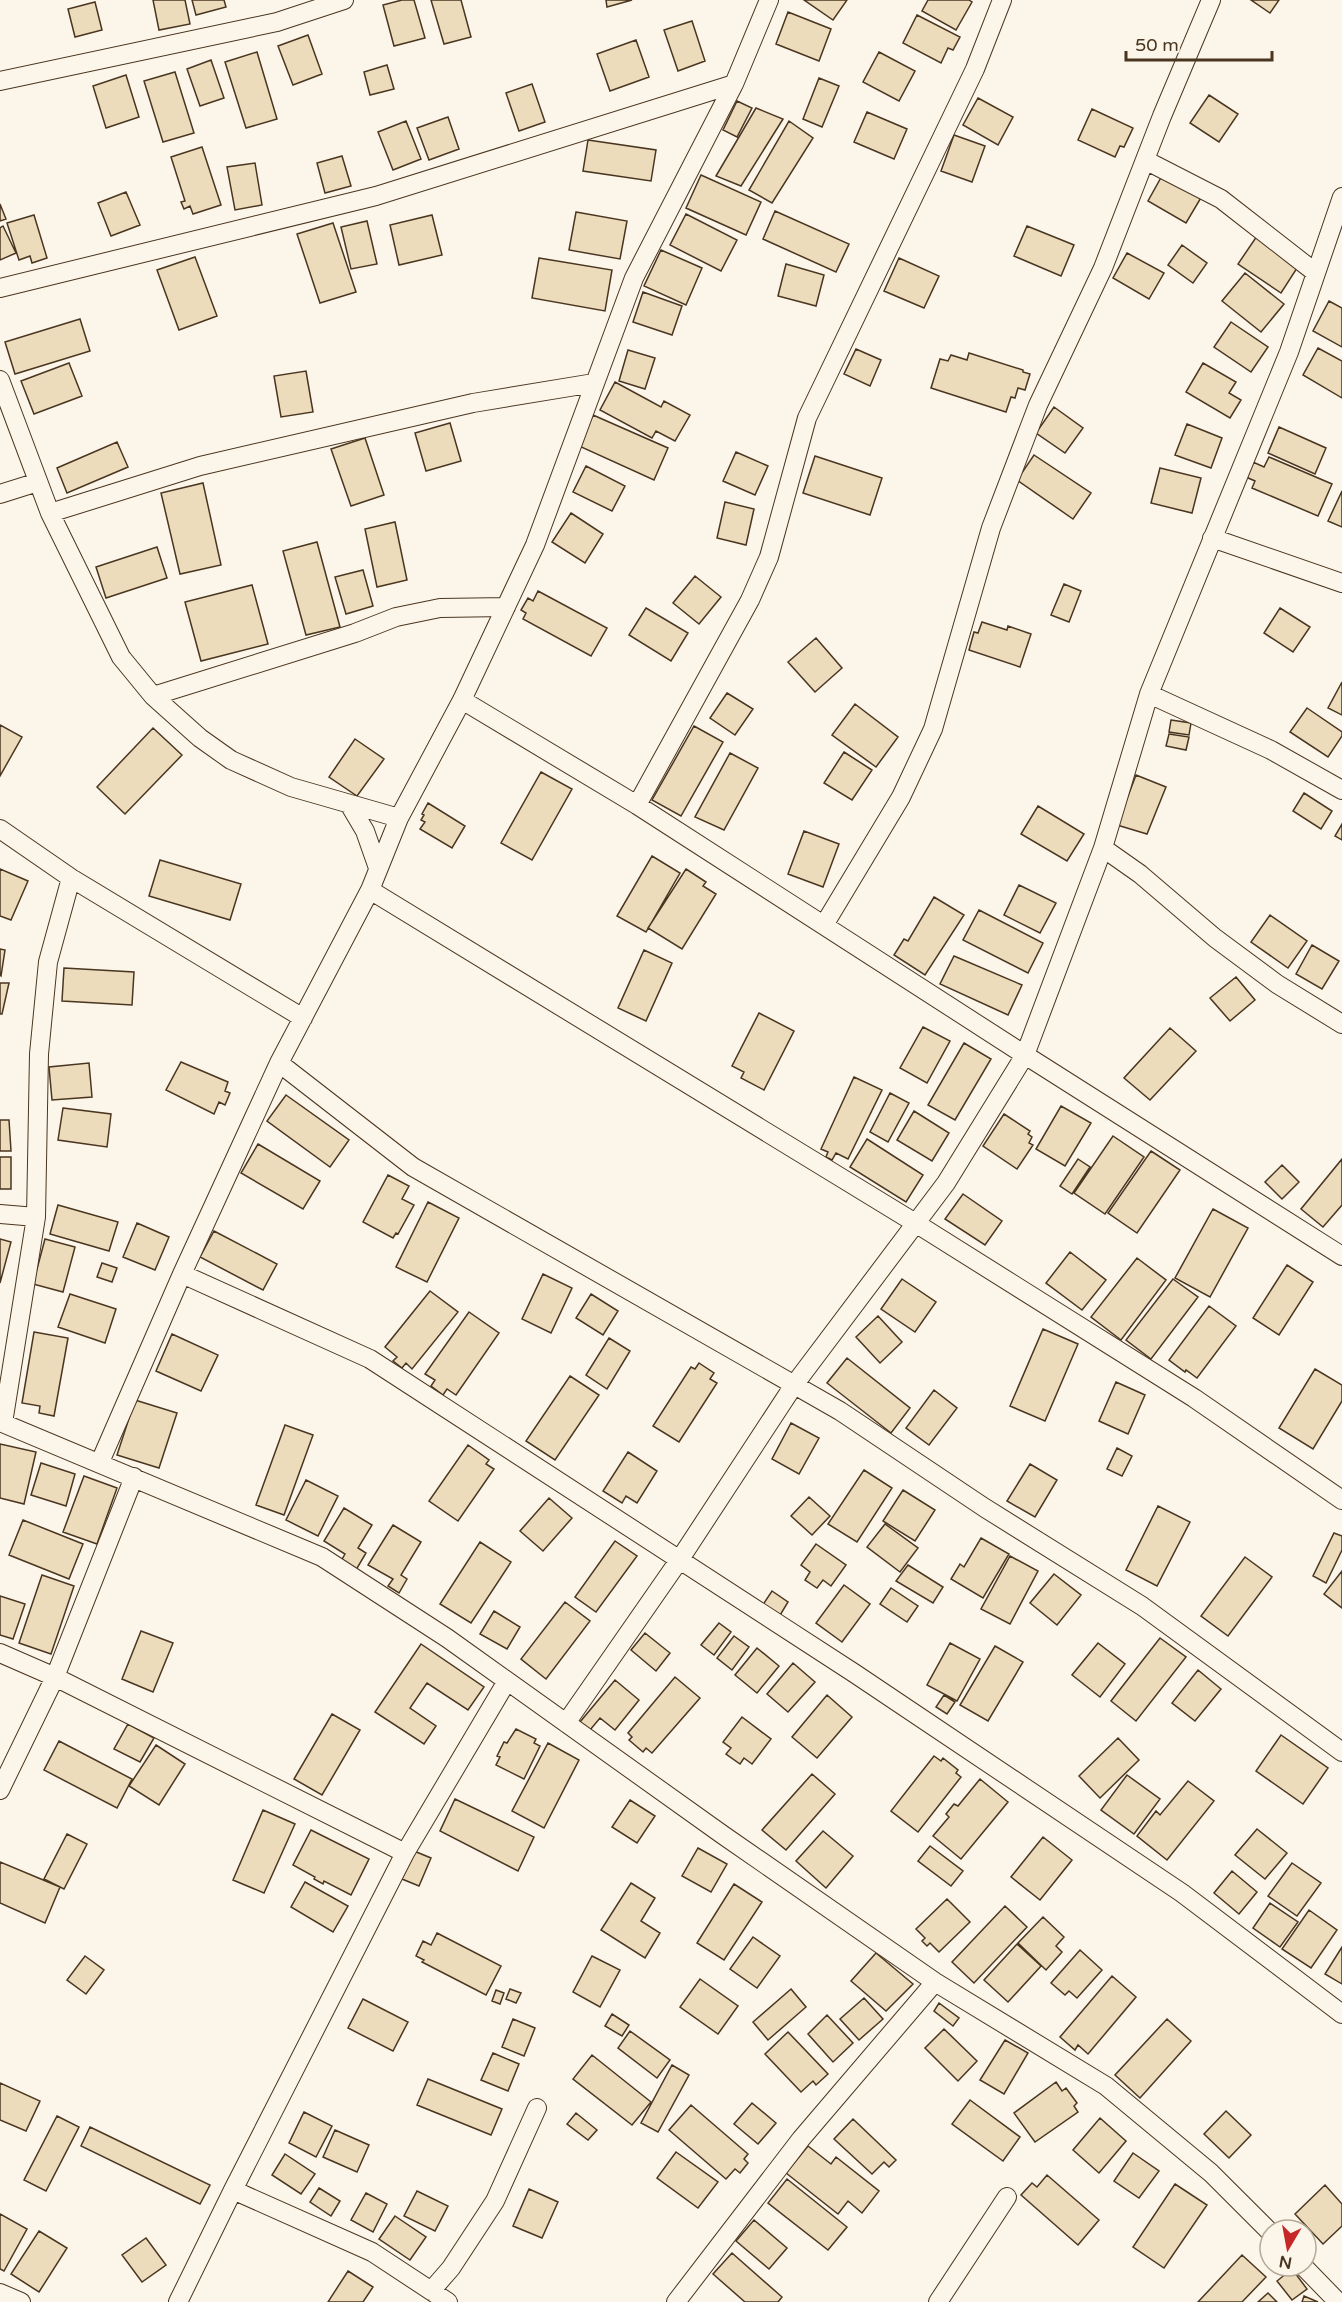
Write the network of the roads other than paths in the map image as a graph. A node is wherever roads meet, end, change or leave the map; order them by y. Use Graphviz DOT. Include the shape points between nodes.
graph roads {
  1 [pos="344,0"];
  2 [pos="769,0"];
  3 [pos="1002,0"];
  4 [pos="1211,0"];
  5 [pos="0,81"];
  6 [pos="734,84"];
  7 [pos="1145,160"];
  8 [pos="1342,196"];
  9 [pos="1316,273"];
  10 [pos="0,288"];
  11 [pos="0,380"];
  12 [pos="594,383"];
  13 [pos="38,482"];
  14 [pos="0,494"];
  15 [pos="50,513"];
  16 [pos="1212,538"];
  17 [pos="1342,583"];
  18 [pos="506,608"];
  19 [pos="1149,694"];
  20 [pos="153,696"];
  21 [pos="462,700"];
  22 [pos="1342,790"];
  23 [pos="349,804"];
  24 [pos="637,805"];
  25 [pos="399,818"];
  26 [pos="0,829"];
  27 [pos="1102,848"];
  28 [pos="378,868"];
  29 [pos="71,878"];
  30 [pos="370,890"];
  31 [pos="824,925"];
  32 [pos="303,1018"];
  33 [pos="1342,1024"];
  34 [pos="1025,1055"];
  35 [pos="279,1063"];
  36 [pos="0,1214"];
  37 [pos="36,1217"];
  38 [pos="917,1224"];
  39 [pos="1342,1256"];
  40 [pos="182,1274"];
  41 [pos="794,1385"];
  42 [pos="2,1422"];
  43 [pos="100,1462"];
  44 [pos="134,1477"];
  45 [pos="1342,1500"];
  46 [pos="680,1559"];
  47 [pos="0,1653"];
  48 [pos="55,1677"];
  49 [pos="507,1681"];
  50 [pos="566,1724"];
  51 [pos="1342,1752"];
  52 [pos="0,1790"];
  53 [pos="405,1853"];
  54 [pos="935,1982"];
  55 [pos="1342,2014"];
  56 [pos="537,2108"];
  57 [pos="233,2190"];
  58 [pos="1007,2197"];
  59 [pos="1258,2220"];
  60 [pos="1315,2278"];
  61 [pos="431,2291"];
  62 [pos="0,2293"];
  63 [pos="21,2302"];
  64 [pos="178,2302"];
  65 [pos="448,2302"];
  66 [pos="676,2302"];
  67 [pos="938,2302"];
  68 [pos="1338,2302"];
  1 -- 5 [label="street" via="278,22"];
  2 -- 6 [label="street"];
  3 -- 24 [label="street" via="975,69 807,418 769,557 750,600"];
  4 -- 7 [label="street"];
  6 -- 10 [label="street" via="376,196"];
  6 -- 12 [label="street" via="634,278"];
  7 -- 9 [label="street" via="1221,199"];
  7 -- 31 [label="street" via="1103,268 1038,405 991,528 933,729 901,797"];
  8 -- 9 [label="street"];
  9 -- 16 [label="street" via="1289,352"];
  11 -- 13 [label="street"];
  12 -- 15 [label="street" via="473,403 200,466"];
  12 -- 18 [label="street" via="535,545"];
  13 -- 14 [label="street"];
  13 -- 15 [label="street"];
  15 -- 20 [label="street" via="121,657"];
  16 -- 17 [label="street"];
  16 -- 19 [label="street"];
  18 -- 20 [label="street" via="440,608 396,618"];
  18 -- 21 [label="street"];
  19 -- 22 [label="street" via="1271,750"];
  19 -- 27 [label="street"];
  20 -- 23 [label="street" via="231,760 291,788"];
  21 -- 24 [label="street"];
  21 -- 25 [label="street"];
  23 -- 25 [label="street"];
  23 -- 28 [label="street" via="365,831"];
  24 -- 31 [label="street"];
  25 -- 28 [label="street"];
  26 -- 29 [label="street"];
  27 -- 33 [label="street" via="1277,984"];
  27 -- 34 [label="street"];
  28 -- 30 [label="street"];
  29 -- 32 [label="street"];
  29 -- 37 [label="street" via="48,962 39,1054"];
  30 -- 32 [label="street"];
  30 -- 38 [label="street"];
  31 -- 34 [label="street"];
  32 -- 35 [label="street"];
  34 -- 38 [label="street"];
  34 -- 39 [label="street"];
  35 -- 40 [label="street"];
  35 -- 41 [label="street" via="413,1167"];
  36 -- 37 [label="street"];
  37 -- 42 [label="street"];
  38 -- 41 [label="street"];
  38 -- 45 [label="street" via="1194,1398"];
  40 -- 43 [label="street"];
  40 -- 46 [label="street" via="370,1359"];
  41 -- 46 [label="street"];
  41 -- 51 [label="street" via="1142,1606"];
  42 -- 43 [label="street"];
  43 -- 44 [label="street"];
  44 -- 48 [label="street"];
  44 -- 49 [label="street" via="322,1557"];
  46 -- 50 [label="street"];
  46 -- 55 [label="street" via="1182,1893"];
  47 -- 48 [label="street"];
  48 -- 52 [label="street"];
  48 -- 53 [label="street"];
  49 -- 50 [label="street"];
  49 -- 53 [label="street"];
  50 -- 54 [label="street"];
  53 -- 57 [label="street"];
  54 -- 59 [label="street" via="1106,2086 1211,2173"];
  54 -- 66 [label="street" via="801,2139"];
  56 -- 61 [label="street" via="495,2201"];
  57 -- 61 [label="street" via="372,2252"];
  57 -- 64 [label="street"];
  58 -- 67 [label="street"];
  60 -- 68 [label="street"];
  61 -- 65 [label="street"];
  62 -- 63 [label="street"];
}
